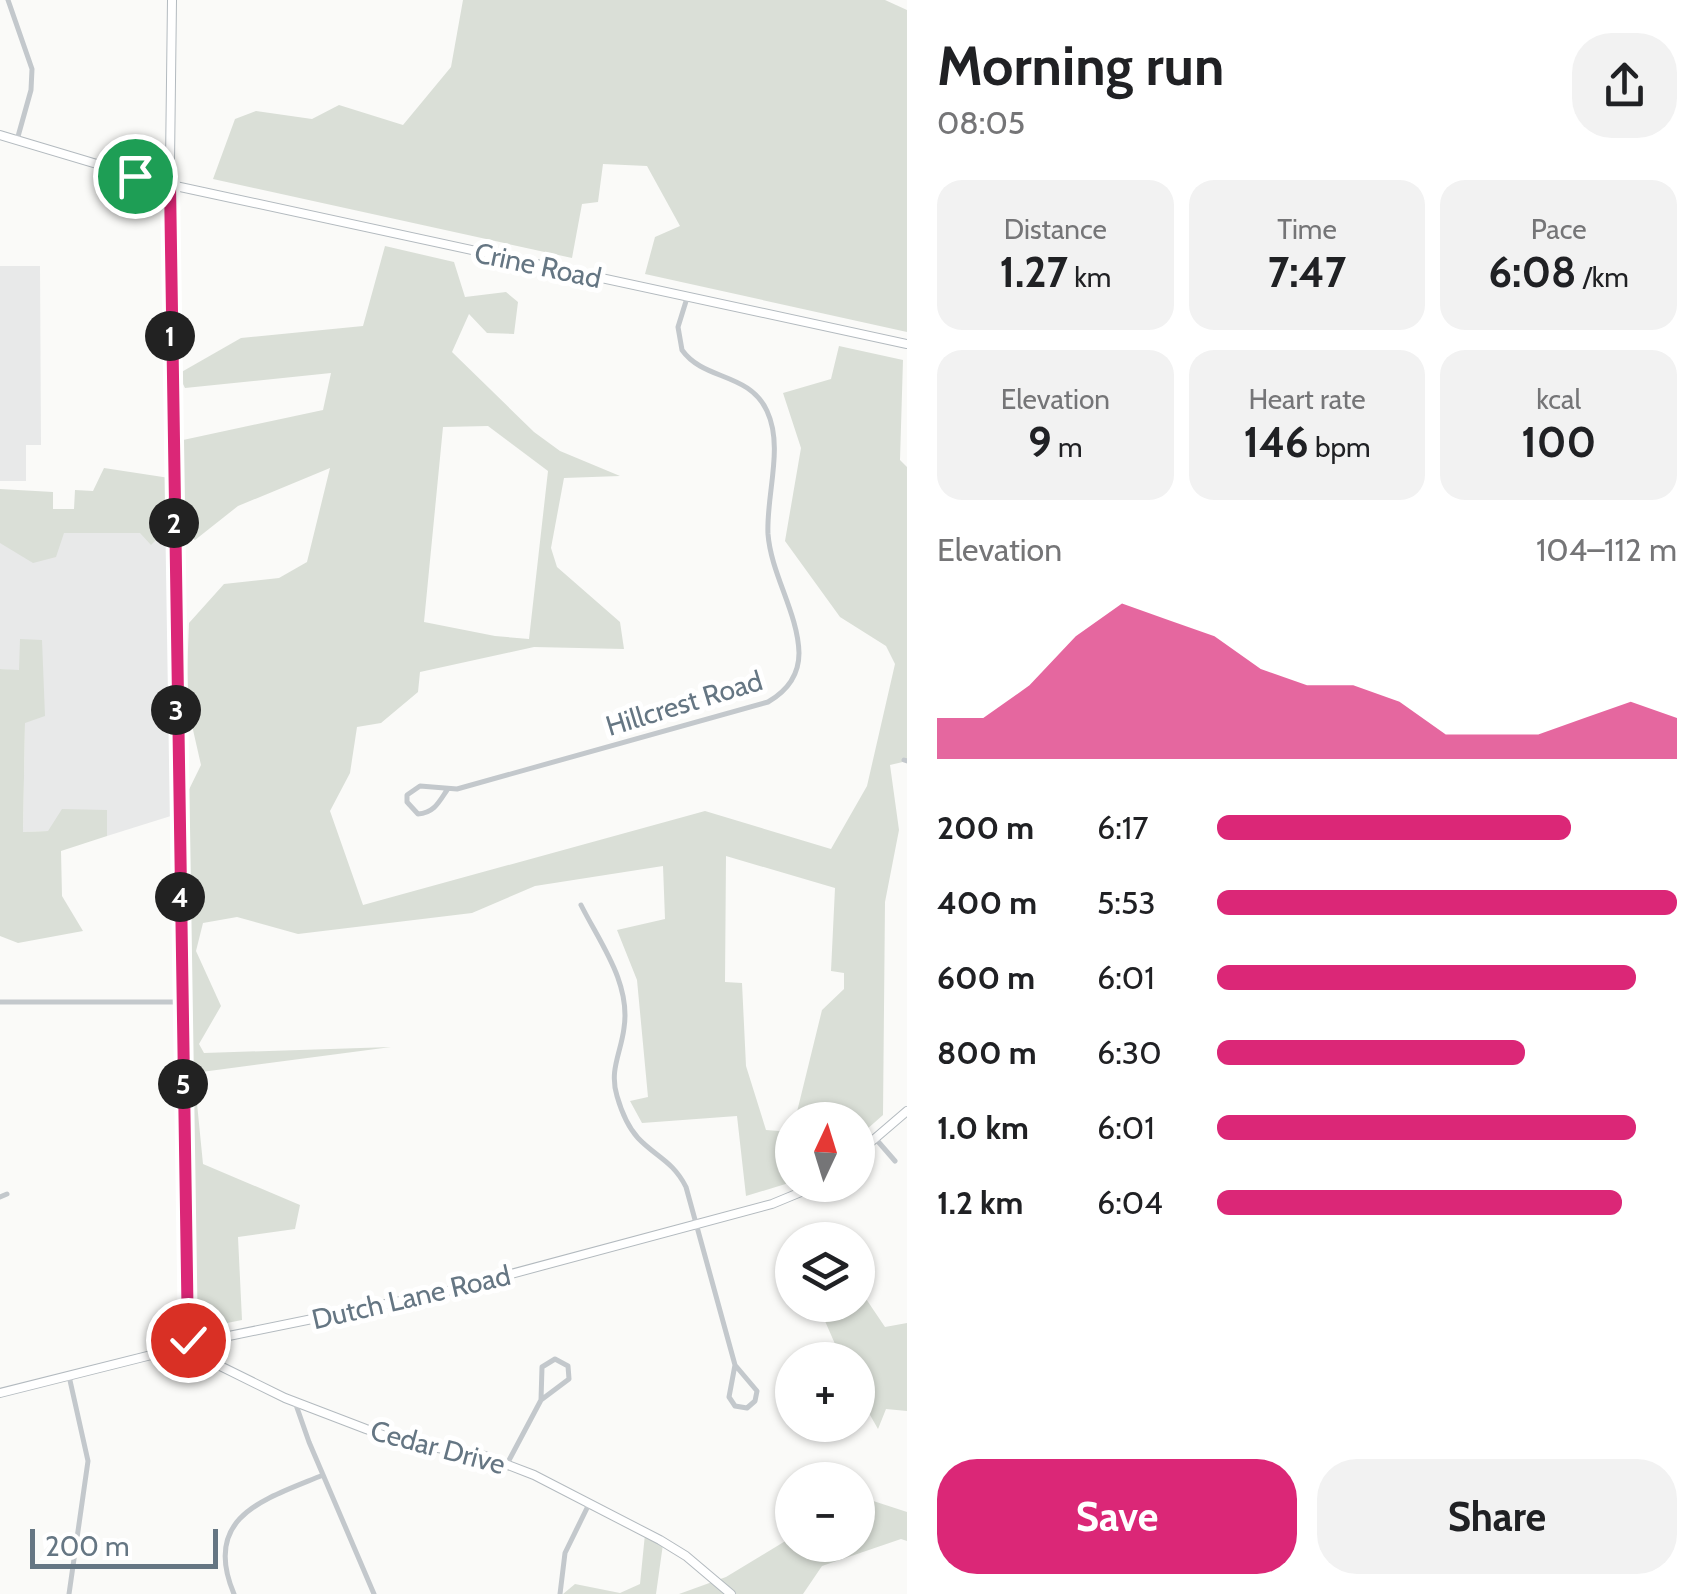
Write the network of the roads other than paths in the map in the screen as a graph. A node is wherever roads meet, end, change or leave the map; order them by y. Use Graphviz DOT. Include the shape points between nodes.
graph roads {
  1 [pos="8,0"];
  2 [pos="172,0"];
  3 [pos="0,135"];
  4 [pos="17,140"];
  5 [pos="170,184"];
  6 [pos="686,298"];
  7 [pos="907,344"];
  8 [pos="447,790"];
  9 [pos="580,905"];
  10 [pos="0,1002"];
  11 [pos="182,1002"];
  12 [pos="907,1111"];
  13 [pos="875,1138"];
  14 [pos="895,1160"];
  15 [pos="777,1202"];
  16 [pos="697,1224"];
  17 [pos="190,1345"];
  18 [pos="735,1365"];
  19 [pos="69,1376"];
  20 [pos="0,1393"];
  21 [pos="541,1400"];
  22 [pos="295,1402"];
  23 [pos="508,1464"];
  24 [pos="323,1474"];
  25 [pos="588,1504"];
  26 [pos="69,1594"];
  27 [pos="234,1594"];
  28 [pos="374,1594"];
  29 [pos="560,1594"];
  30 [pos="731,1594"];
  1 -- 4 [label="street" via="32,69"];
  2 -- 5 [label="street"];
  3 -- 4 [label="street, Crine Road"];
  4 -- 5 [label="street, Crine Road"];
  5 -- 6 [label="street, Crine Road"];
  5 -- 11 [label="street"];
  6 -- 7 [label="street, Crine Road"];
  6 -- 8 [label="street, Hillcrest Road" via="678,327 682,350 702,368 750,388 768,412 768,532 799,651 793,679 768,702"];
  8 -- 8 [label="street, Hillcrest Road" via="426,814 407,802 420,786"];
  9 -- 16 [label="street" via="622,986 617,1098 638,1138 676,1168"];
  10 -- 11 [label="street"];
  11 -- 17 [label="street"];
  12 -- 13 [label="street"];
  13 -- 14 [label="street"];
  15 -- 16 [label="street, Dutch Lane Road"];
  16 -- 17 [label="street, Dutch Lane Road" via="440,1293"];
  16 -- 18 [label="street"];
  17 -- 19 [label="street, Dutch Lane Road"];
  17 -- 22 [label="street, Cedar Drive"];
  18 -- 18 [label="street" via="757,1391 748,1408 729,1397"];
  19 -- 20 [label="street, Dutch Lane Road"];
  19 -- 26 [label="street" via="88,1461"];
  21 -- 21 [label="street" via="542,1367 550,1360 565,1362 566,1383"];
  21 -- 23 [label="street"];
  22 -- 23 [label="street, Cedar Drive" via="406,1442"];
  22 -- 24 [label="street"];
  23 -- 25 [label="street, Cedar Drive"];
  24 -- 27 [label="street" via="254,1504 235,1523 224,1556"];
  24 -- 28 [label="street"];
  25 -- 29 [label="street" via="565,1553"];
  25 -- 30 [label="street, Cedar Drive" via="686,1556"];
}
